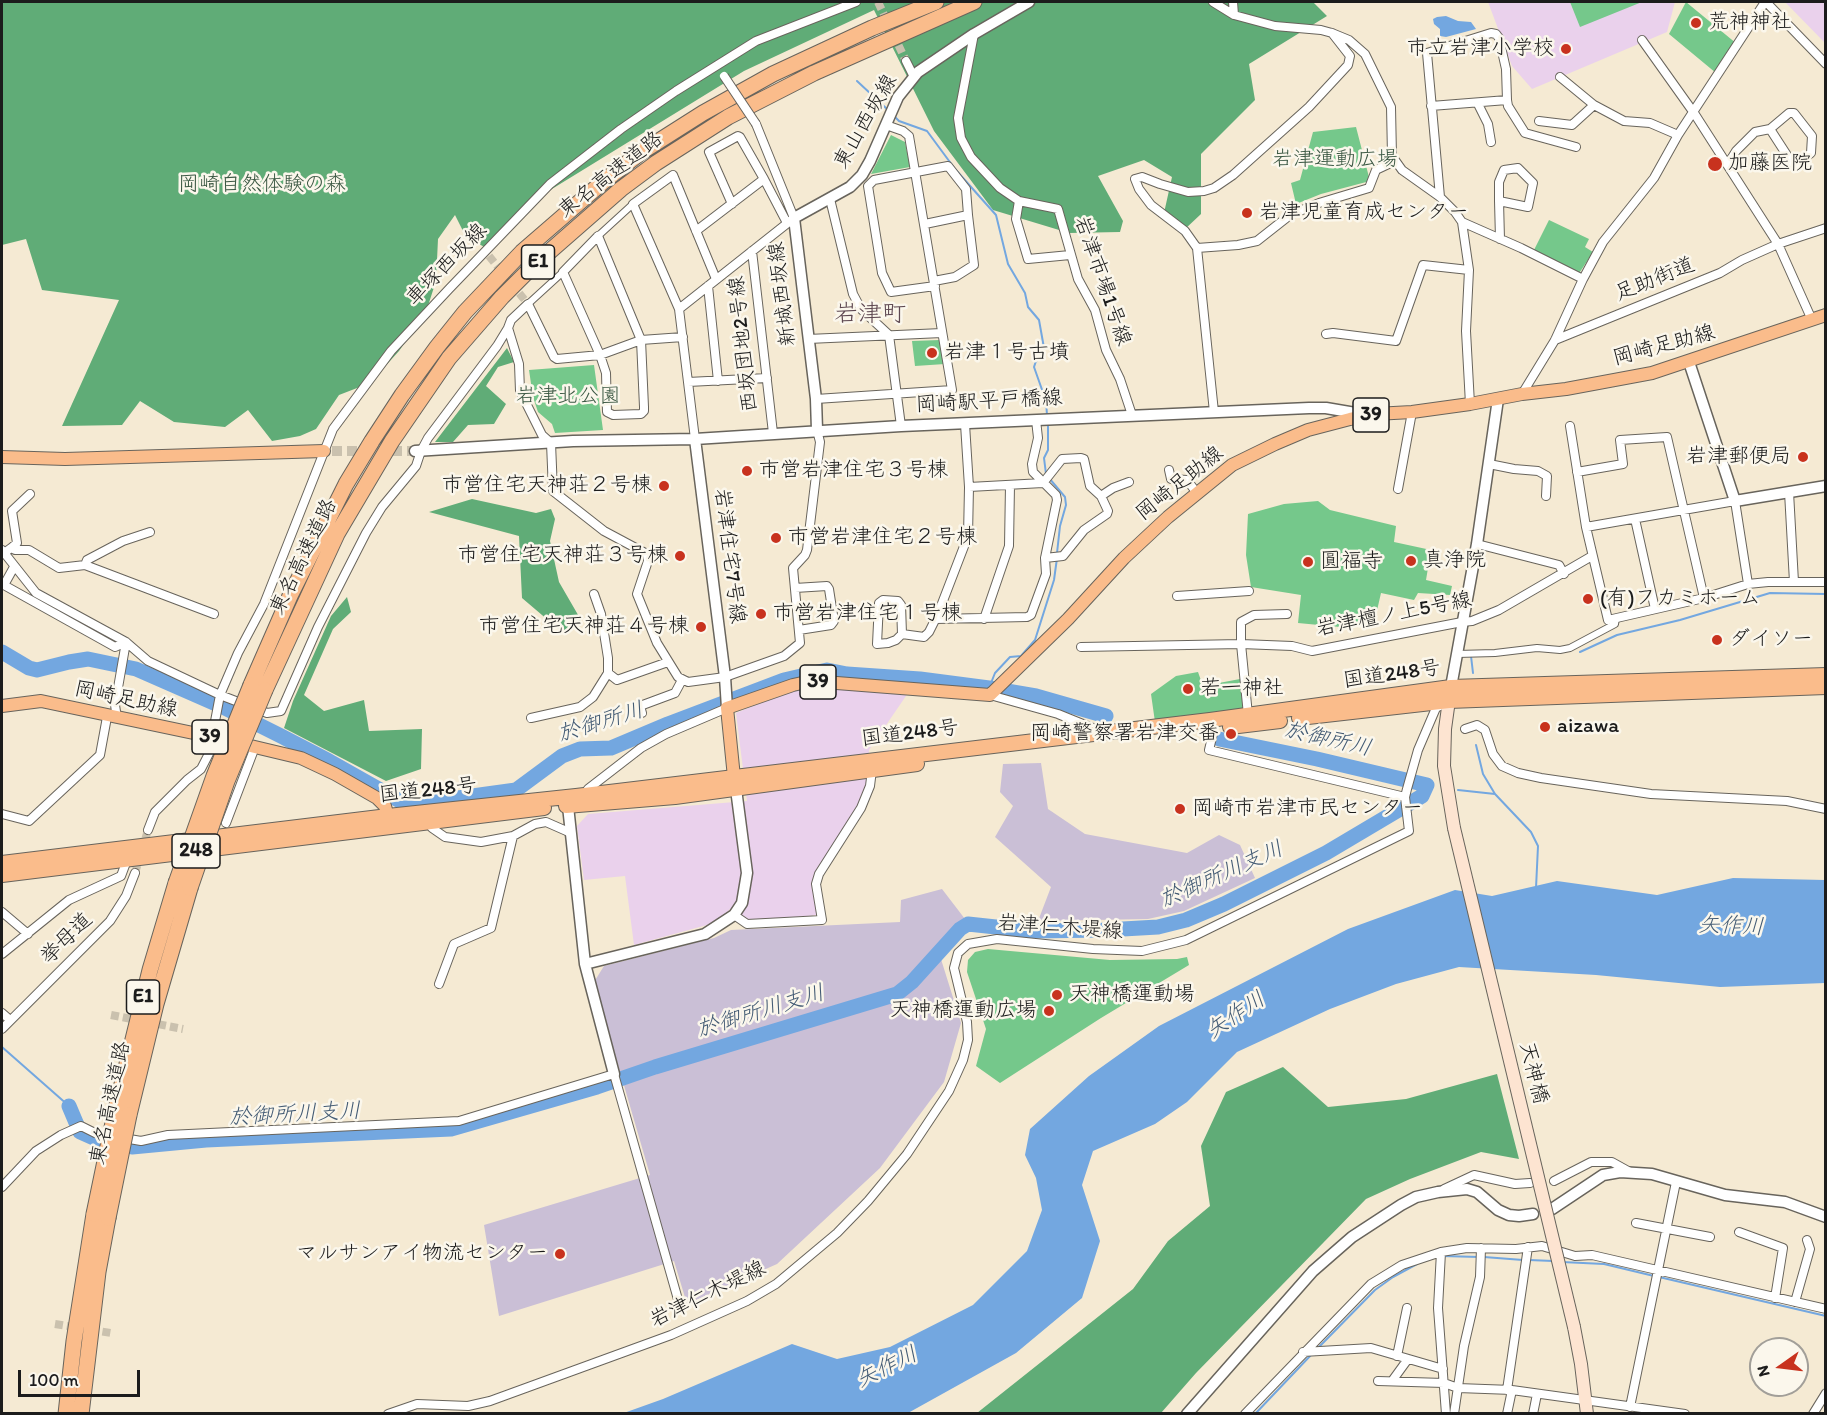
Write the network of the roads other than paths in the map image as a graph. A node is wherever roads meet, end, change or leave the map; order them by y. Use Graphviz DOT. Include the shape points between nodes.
graph roads {
  1 [pos="856,2"];
  2 [pos="936,2"];
  3 [pos="974,2"];
  4 [pos="1029,2"];
  5 [pos="1213,2"];
  6 [pos="1233,2"];
  7 [pos="1766,2"];
  8 [pos="1234,15"];
  9 [pos="1332,33"];
  10 [pos="974,34"];
  11 [pos="1642,40"];
  12 [pos="906,61"];
  13 [pos="717,64"];
  14 [pos="1826,64"];
  15 [pos="914,76"];
  16 [pos="1560,77"];
  17 [pos="1507,100"];
  18 [pos="1478,104"];
  19 [pos="1594,105"];
  20 [pos="1431,106"];
  21 [pos="1694,113"];
  22 [pos="1539,121"];
  23 [pos="886,125"];
  24 [pos="1770,129"];
  25 [pos="1678,135"];
  26 [pos="1491,142"];
  27 [pos="1576,147"];
  28 [pos="1395,160"];
  29 [pos="1728,164"];
  30 [pos="915,172"];
  31 [pos="764,179"];
  32 [pos="1440,197"];
  33 [pos="830,199"];
  34 [pos="1019,201"];
  35 [pos="1499,201"];
  36 [pos="633,204"];
  37 [pos="732,204"];
  38 [pos="968,215"];
  39 [pos="790,221"];
  40 [pos="1462,222"];
  41 [pos="925,224"];
  42 [pos="1826,228"];
  43 [pos="696,231"];
  44 [pos="598,236"];
  45 [pos="1500,239"];
  46 [pos="1778,244"];
  47 [pos="1197,248"];
  48 [pos="752,251"];
  49 [pos="1070,255"];
  50 [pos="1469,270"];
  51 [pos="562,272"];
  52 [pos="716,279"];
  53 [pos="1583,279"];
  54 [pos="934,283"];
  55 [pos="708,286"];
  56 [pos="528,304"];
  57 [pos="679,309"];
  58 [pos="1826,315"];
  59 [pos="1812,320"];
  60 [pos="508,328"];
  61 [pos="942,333"];
  62 [pos="1326,334"];
  63 [pos="889,335"];
  64 [pos="683,337"];
  65 [pos="808,339"];
  66 [pos="641,340"];
  67 [pos="1555,340"];
  68 [pos="600,355"];
  69 [pos="1689,362"];
  70 [pos="766,378"];
  71 [pos="718,381"];
  72 [pos="688,382"];
  73 [pos="1522,394"];
  74 [pos="897,395"];
  75 [pos="816,399"];
  76 [pos="1498,399"];
  77 [pos="1470,404"];
  78 [pos="1214,412"];
  79 [pos="1412,412"];
  80 [pos="1132,415"];
  81 [pos="1370,415"];
  82 [pos="1036,420"];
  83 [pos="965,424"];
  84 [pos="901,426"];
  85 [pos="1570,426"];
  86 [pos="817,430"];
  87 [pos="772,433"];
  88 [pos="695,439"];
  89 [pos="551,443"];
  90 [pos="328,451"];
  91 [pos="418,451"];
  92 [pos="2,457"];
  93 [pos="1489,464"];
  94 [pos="1169,470"];
  95 [pos="1577,472"];
  96 [pos="1129,482"];
  97 [pos="1043,483"];
  98 [pos="1010,485"];
  99 [pos="1826,486"];
  100 [pos="969,487"];
  101 [pos="1398,489"];
  102 [pos="1789,492"];
  103 [pos="1197,493"];
  104 [pos="30,494"];
  105 [pos="1101,496"];
  106 [pos="1546,496"];
  107 [pos="1735,501"];
  108 [pos="1684,510"];
  109 [pos="1635,519"];
  110 [pos="1586,527"];
  111 [pos="150,532"];
  112 [pos="1477,544"];
  113 [pos="6,550"];
  114 [pos="1592,556"];
  115 [pos="1045,558"];
  116 [pos="86,565"];
  117 [pos="14,567"];
  118 [pos="1564,574"];
  119 [pos="1794,582"];
  120 [pos="1826,582"];
  121 [pos="1748,584"];
  122 [pos="3,585"];
  123 [pos="795,588"];
  124 [pos="1249,591"];
  125 [pos="594,594"];
  126 [pos="1177,596"];
  127 [pos="1704,598"];
  128 [pos="1655,609"];
  129 [pos="214,614"];
  130 [pos="1287,614"];
  131 [pos="938,615"];
  132 [pos="1616,618"];
  133 [pos="984,619"];
  134 [pos="1462,622"];
  135 [pos="799,630"];
  136 [pos="902,634"];
  137 [pos="126,642"];
  138 [pos="1241,644"];
  139 [pos="1081,647"];
  140 [pos="1456,654"];
  141 [pos="668,662"];
  142 [pos="609,673"];
  143 [pos="1826,675"];
  144 [pos="725,677"];
  145 [pos="682,680"];
  146 [pos="1826,687"];
  147 [pos="258,688"];
  148 [pos="995,691"];
  149 [pos="1450,694"];
  150 [pos="219,698"];
  151 [pos="2,706"];
  152 [pos="727,708"];
  153 [pos="642,713"];
  154 [pos="1248,715"];
  155 [pos="112,717"];
  156 [pos="531,718"];
  157 [pos="1211,724"];
  158 [pos="1465,729"];
  159 [pos="1103,732"];
  160 [pos="214,738"];
  161 [pos="255,747"];
  162 [pos="872,770"];
  163 [pos="735,783"];
  164 [pos="588,789"];
  165 [pos="1406,793"];
  166 [pos="568,806"];
  167 [pos="1826,808"];
  168 [pos="2,814"];
  169 [pos="390,822"];
  170 [pos="226,823"];
  171 [pos="432,828"];
  172 [pos="148,830"];
  173 [pos="571,833"];
  174 [pos="513,836"];
  175 [pos="128,860"];
  176 [pos="2,863"];
  177 [pos="135,873"];
  178 [pos="2,875"];
  179 [pos="2,912"];
  180 [pos="734,915"];
  181 [pos="28,934"];
  182 [pos="2,954"];
  183 [pos="585,964"];
  184 [pos="439,984"];
  185 [pos="2,1012"];
  186 [pos="10,1020"];
  187 [pos="2,1029"];
  188 [pos="614,1074"];
  189 [pos="1632,1173"];
  190 [pos="1554,1181"];
  191 [pos="1676,1182"];
  192 [pos="1530,1183"];
  193 [pos="2,1187"];
  194 [pos="1438,1192"];
  195 [pos="1552,1209"];
  196 [pos="1533,1214"];
  197 [pos="101,1216"];
  198 [pos="1826,1217"];
  199 [pos="1636,1223"];
  200 [pos="1667,1228"];
  201 [pos="1739,1232"];
  202 [pos="1710,1237"];
  203 [pos="1807,1240"];
  204 [pos="1528,1247"];
  205 [pos="1481,1248"];
  206 [pos="1440,1252"];
  207 [pos="1658,1271"];
  208 [pos="1775,1298"];
  209 [pos="1795,1302"];
  210 [pos="679,1303"];
  211 [pos="1407,1308"];
  212 [pos="1826,1309"];
  213 [pos="1303,1352"];
  214 [pos="1397,1356"];
  215 [pos="1408,1359"];
  216 [pos="1443,1369"];
  217 [pos="1378,1381"];
  218 [pos="1392,1381"];
  219 [pos="1444,1383"];
  220 [pos="1458,1388"];
  221 [pos="1509,1390"];
  222 [pos="1826,1393"];
  223 [pos="1537,1394"];
  224 [pos="1586,1400"];
  225 [pos="1630,1407"];
  226 [pos="1642,1411"];
  227 [pos="66,1413"];
  228 [pos="81,1413"];
  229 [pos="388,1413"];
  230 [pos="1187,1413"];
  231 [pos="1245,1413"];
  232 [pos="1446,1413"];
  233 [pos="1454,1413"];
  234 [pos="1507,1413"];
  235 [pos="1533,1413"];
  236 [pos="1587,1413"];
  237 [pos="1685,1413"];
  238 [pos="1813,1413"];
  1 -- 13 [label="street, 車塚西坂線" via="756,41"];
  2 -- 147 [label="highway, 東名高速道路 / E1" via="773,74 703,112 640,153 522,252 437,347 372,441 295,586"];
  3 -- 147 [label="highway, 東名高速道路 / E1" via="814,73 728,117 621,189 533,266 449,358 392,441 337,534"];
  4 -- 10 [label="street, 東山西坂線"];
  5 -- 8 [label="street"];
  6 -- 8 [label="street"];
  7 -- 14 [label="street"];
  7 -- 21 [label="street"];
  8 -- 9 [label="street" via="1275,26"];
  9 -- 28 [label="street" via="1350,40 1365,54 1381,84 1391,107"];
  9 -- 47 [label="street" via="1350,56 1348,65 1309,107 1233,176 1214,188 1188,192 1142,177 1135,179 1151,205 1185,231"];
  10 -- 15 [label="street, 東山西坂線"];
  10 -- 34 [label="street, 岩津市場1号線" via="958,118 961,138 983,171"];
  11 -- 21 [label="street"];
  12 -- 15 [label="street"];
  13 -- 39 [label="street, 新城西坂線, bridge" via="756,124"];
  13 -- 90 [label="street, 車塚西坂線" via="621,129 550,184 391,351 333,429"];
  15 -- 23 [label="street, 東山西坂線" via="898,97"];
  16 -- 19 [label="street"];
  17 -- 18 [label="street"];
  17 -- 20 [label="street" via="1499,38 1491,33 1426,53"];
  17 -- 27 [label="street" via="1525,133"];
  18 -- 20 [label="street"];
  18 -- 26 [label="street"];
  19 -- 22 [label="street" via="1572,125"];
  19 -- 25 [label="street" via="1624,122 1650,123"];
  20 -- 32 [label="street"];
  21 -- 25 [label="street"];
  21 -- 29 [label="street"];
  23 -- 30 [label="street" via="909,136"];
  23 -- 33 [label="street, 東山西坂線" via="862,175"];
  24 -- 24 [label="street" via="1794,113 1812,136 1811,153 1792,163"];
  24 -- 29 [label="street" via="1755,132"];
  25 -- 53 [label="street" via="1654,178 1603,242"];
  28 -- 32 [label="street" via="1402,170"];
  28 -- 47 [label="street" via="1376,170 1369,188 1290,215 1257,241"];
  29 -- 46 [label="street"];
  30 -- 38 [label="street" via="948,166 966,189"];
  30 -- 41 [label="street"];
  30 -- 54 [label="street" via="874,180 868,186 882,273 891,292"];
  31 -- 37 [label="street"];
  31 -- 37 [label="street" via="738,136 709,152"];
  31 -- 39 [label="street"];
  32 -- 40 [label="street"];
  33 -- 39 [label="street, 東山西坂線"];
  33 -- 63 [label="street" via="853,294 861,309"];
  34 -- 49 [label="street, 岩津市場1号線" via="1058,208"];
  34 -- 49 [label="street" via="1016,219 1028,259"];
  35 -- 35 [label="street" via="1499,182 1504,171 1518,168 1533,183 1528,207"];
  35 -- 45 [label="street"];
  36 -- 43 [label="street" via="673,175"];
  36 -- 44 [label="street"];
  36 -- 57 [label="street"];
  37 -- 43 [label="street"];
  38 -- 41 [label="street"];
  38 -- 54 [label="street" via="974,265 955,277"];
  39 -- 48 [label="street"];
  39 -- 65 [label="street, 新城西坂線"];
  40 -- 45 [label="street"];
  40 -- 50 [label="street"];
  41 -- 54 [label="street"];
  42 -- 46 [label="street, 足助街道"];
  43 -- 52 [label="street"];
  44 -- 51 [label="street"];
  44 -- 66 [label="street"];
  45 -- 53 [label="street"];
  46 -- 59 [label="street"];
  46 -- 67 [label="street, 足助街道" via="1720,273"];
  47 -- 78 [label="street"];
  48 -- 52 [label="street"];
  48 -- 70 [label="street, 西坂団地2号線"];
  49 -- 80 [label="street, 岩津市場1号線" via="1095,310"];
  50 -- 62 [label="street" via="1423,265 1396,341"];
  50 -- 77 [label="street" via="1466,331"];
  51 -- 56 [label="street"];
  51 -- 68 [label="street"];
  52 -- 55 [label="street"];
  53 -- 67 [label="street"];
  54 -- 61 [label="street"];
  55 -- 57 [label="street"];
  55 -- 71 [label="street"];
  56 -- 60 [label="street"];
  56 -- 68 [label="street" via="554,357"];
  57 -- 64 [label="street"];
  58 -- 59 [label="main road, 岡崎足助線 / 39"];
  59 -- 69 [label="main road, 岡崎足助線 / 39"];
  60 -- 89 [label="street" via="519,364 520,391 542,435"];
  60 -- 91 [label="street"];
  61 -- 63 [label="street"];
  61 -- 74 [label="street" via="952,390"];
  63 -- 65 [label="street"];
  63 -- 74 [label="street"];
  64 -- 66 [label="street"];
  64 -- 72 [label="street"];
  65 -- 75 [label="street, 新城西坂線"];
  66 -- 68 [label="street"];
  66 -- 68 [label="street" via="641,414 607,412 606,374"];
  67 -- 73 [label="street"];
  69 -- 73 [label="main road, 岡崎足助線 / 39" via="1631,377"];
  69 -- 107 [label="street"];
  70 -- 71 [label="street"];
  70 -- 87 [label="street, 西坂団地2号線"];
  71 -- 72 [label="street"];
  72 -- 88 [label="street"];
  73 -- 76 [label="main road, 岡崎足助線 / 39"];
  74 -- 75 [label="street"];
  74 -- 84 [label="street"];
  75 -- 86 [label="street, 新城西坂線"];
  76 -- 77 [label="main road, 岡崎足助線 / 39"];
  76 -- 93 [label="street"];
  77 -- 79 [label="main road, 岡崎足助線 / 39"];
  78 -- 80 [label="street, 岡崎駅平戸橋線"];
  78 -- 81 [label="street, 岡崎駅平戸橋線" via="1326,408"];
  79 -- 81 [label="main road, 岡崎足助線 / 39"];
  79 -- 101 [label="street"];
  80 -- 82 [label="street, 岡崎駅平戸橋線"];
  81 -- 103 [label="main road, 岡崎足助線 / 39" via="1308,430 1275,444 1232,465"];
  82 -- 83 [label="street, 岡崎駅平戸橋線"];
  82 -- 97 [label="street" via="1038,438 1032,464"];
  83 -- 84 [label="street, 岡崎駅平戸橋線"];
  83 -- 100 [label="street"];
  84 -- 86 [label="street, 岡崎駅平戸橋線"];
  85 -- 95 [label="street"];
  86 -- 87 [label="street, 岡崎駅平戸橋線"];
  86 -- 123 [label="street" via="820,442 807,550 793,568"];
  87 -- 88 [label="street, 岡崎駅平戸橋線"];
  88 -- 89 [label="street, 岡崎駅平戸橋線"];
  88 -- 144 [label="street, 岩津住宅7号線"];
  89 -- 91 [label="street"];
  89 -- 141 [label="street" via="553,491 604,531 647,554 637,594"];
  90 -- 92 [label="main road" via="66,459"];
  90 -- 150 [label="street, 車塚西坂線" via="264,604"];
  91 -- 150 [label="street" via="416,466 366,533 281,711 267,713"];
  93 -- 106 [label="street" via="1538,471 1547,476"];
  93 -- 112 [label="street"];
  94 -- 103 [label="street" via="1171,479 1187,480"];
  95 -- 108 [label="street" via="1623,464 1620,440 1667,437"];
  95 -- 110 [label="street"];
  96 -- 105 [label="street"];
  97 -- 98 [label="street"];
  97 -- 105 [label="street" via="1062,459 1081,458 1090,486"];
  97 -- 115 [label="street" via="1057,498"];
  98 -- 100 [label="street"];
  98 -- 133 [label="street" via="1009,546"];
  99 -- 102 [label="street"];
  100 -- 131 [label="street" via="968,536"];
  102 -- 107 [label="street"];
  102 -- 119 [label="street"];
  103 -- 148 [label="main road, 岡崎足助線 / 39" via="1131,551"];
  104 -- 113 [label="street" via="12,511 17,543"];
  105 -- 115 [label="street" via="1107,514 1084,530 1063,556"];
  107 -- 108 [label="street"];
  107 -- 121 [label="street"];
  108 -- 109 [label="street"];
  108 -- 127 [label="street"];
  109 -- 110 [label="street"];
  109 -- 128 [label="street"];
  110 -- 114 [label="street"];
  111 -- 116 [label="street" via="123,541 87,560"];
  112 -- 118 [label="street" via="1560,565"];
  112 -- 134 [label="street"];
  113 -- 116 [label="street" via="29,550 59,568"];
  113 -- 117 [label="street"];
  114 -- 118 [label="street, 岩津檀ノ上5号線"];
  114 -- 132 [label="street" via="1608,620"];
  115 -- 133 [label="street" via="1046,574 1031,615"];
  116 -- 129 [label="street"];
  117 -- 122 [label="street"];
  117 -- 137 [label="street" via="36,593"];
  118 -- 134 [label="street, 岩津檀ノ上5号線" via="1499,610"];
  119 -- 120 [label="street"];
  119 -- 121 [label="street"];
  121 -- 127 [label="street"];
  122 -- 137 [label="street" via="115,647"];
  123 -- 135 [label="street"];
  123 -- 135 [label="street" via="827,586 834,621 831,625"];
  124 -- 126 [label="street"];
  125 -- 142 [label="street" via="601,614"];
  127 -- 128 [label="street"];
  128 -- 132 [label="street"];
  130 -- 138 [label="street" via="1254,615 1241,622"];
  131 -- 133 [label="street" via="936,620"];
  131 -- 136 [label="street" via="924,637"];
  132 -- 140 [label="street" via="1615,624 1570,648"];
  134 -- 138 [label="street, 岩津檀ノ上5号線" via="1312,651 1292,646"];
  134 -- 140 [label="street"];
  135 -- 144 [label="street" via="800,643 792,651"];
  136 -- 136 [label="street" via="896,640 877,644 879,603 883,600 902,605"];
  137 -- 150 [label="street" via="148,661"];
  137 -- 155 [label="street"];
  138 -- 139 [label="street, 岩津檀ノ上5号線"];
  138 -- 154 [label="street"];
  140 -- 149 [label="street"];
  141 -- 142 [label="street" via="617,680"];
  141 -- 145 [label="street"];
  142 -- 156 [label="street" via="580,707"];
  143 -- 149 [label="highway, 国道248号 / 248"];
  144 -- 145 [label="street"];
  144 -- 152 [label="street, 岩津住宅7号線"];
  145 -- 153 [label="street" via="675,693 640,706"];
  146 -- 149 [label="highway, 国道248号 / 248"];
  147 -- 197 [label="highway, 東名高速道路 / E1, bridge" via="227,781 183,885 156,1004 122,1114"];
  148 -- 152 [label="main road, 39" via="811,681"];
  148 -- 159 [label="street"];
  149 -- 154 [label="highway, 国道248号 / 248"];
  149 -- 157 [label="highway, 国道248号 / 248"];
  149 -- 165 [label="street" via="1436,708"];
  149 -- 224 [label="main road, 天神橋, bridge" via="1444,766 1454,828 1574,1326"];
  150 -- 160 [label="street, 車塚西坂線"];
  151 -- 155 [label="main road, 岡崎足助線 / 39" via="41,701"];
  152 -- 163 [label="main road"];
  152 -- 164 [label="street" via="641,748"];
  154 -- 157 [label="highway, 国道248号 / 248"];
  155 -- 160 [label="main road, 岡崎足助線 / 39"];
  155 -- 168 [label="street" via="100,755 29,821"];
  157 -- 159 [label="highway, 国道248号 / 248"];
  157 -- 162 [label="highway, 国道248号 / 248"];
  157 -- 165 [label="street" via="1209,750"];
  158 -- 167 [label="street" via="1477,724 1485,730 1493,754 1502,766 1518,773 1651,794 1787,801"];
  159 -- 163 [label="highway, 国道248号 / 248"];
  160 -- 161 [label="main road, 岡崎足助線 / 39"];
  160 -- 172 [label="street" via="201,769 155,812"];
  161 -- 169 [label="main road, 岡崎足助線 / 39" via="301,758 335,774 382,802"];
  161 -- 170 [label="street"];
  162 -- 163 [label="highway, 国道248号 / 248"];
  162 -- 180 [label="street" via="861,808 819,874 816,884 822,920 747,924"];
  163 -- 166 [label="highway, 国道248号 / 248" via="675,797"];
  163 -- 169 [label="highway, 国道248号 / 248"];
  163 -- 180 [label="street" via="747,873 742,903"];
  165 -- 229 [label="street, 岩津仁木堤線" via="1409,831 1185,940 1142,951 998,939 968,944 958,953 954,968 968,1040 949,1091 907,1154 868,1201 792,1272 747,1301 670,1335 490,1401 468,1406 417,1404"];
  166 -- 169 [label="highway, 国道248号 / 248"];
  166 -- 173 [label="street"];
  169 -- 175 [label="highway, 国道248号 / 248"];
  169 -- 176 [label="highway, 国道248号 / 248"];
  171 -- 174 [label="street" via="445,837 464,841"];
  173 -- 174 [label="street" via="546,822"];
  173 -- 183 [label="street"];
  174 -- 184 [label="street" via="491,928 454,944"];
  175 -- 178 [label="highway, 国道248号 / 248"];
  175 -- 181 [label="street" via="121,876 69,900"];
  177 -- 186 [label="street, 挙母道" via="110,921"];
  179 -- 181 [label="street"];
  180 -- 183 [label="street" via="705,934"];
  181 -- 182 [label="street"];
  183 -- 188 [label="street"];
  185 -- 186 [label="street"];
  186 -- 187 [label="street, 挙母道"];
  188 -- 193 [label="street" via="459,1121 168,1135 141,1141 95,1133 81,1126 61,1134 36,1152"];
  188 -- 210 [label="street"];
  189 -- 190 [label="street" via="1612,1162 1591,1162"];
  189 -- 191 [label="street" via="1652,1174"];
  189 -- 195 [label="street" via="1603,1175"];
  191 -- 198 [label="street" via="1725,1195 1785,1202"];
  191 -- 200 [label="street"];
  192 -- 194 [label="street" via="1515,1184 1474,1175"];
  194 -- 196 [label="street" via="1467,1189 1509,1215"];
  194 -- 230 [label="street" via="1401,1205 1352,1237 1313,1271"];
  197 -- 227 [label="highway, 東名高速道路 / E1" via="74,1341"];
  197 -- 228 [label="highway, 東名高速道路 / E1"];
  199 -- 200 [label="street"];
  200 -- 202 [label="street"];
  200 -- 207 [label="street"];
  201 -- 208 [label="street" via="1783,1248"];
  203 -- 209 [label="street" via="1810,1249"];
  204 -- 205 [label="street"];
  204 -- 207 [label="street" via="1542,1246 1575,1256 1592,1255"];
  204 -- 221 [label="street"];
  205 -- 206 [label="street"];
  205 -- 220 [label="street" via="1480,1277"];
  206 -- 213 [label="street" via="1408,1262 1371,1284"];
  206 -- 216 [label="street" via="1438,1308"];
  207 -- 208 [label="street"];
  207 -- 225 [label="street"];
  208 -- 209 [label="street"];
  209 -- 212 [label="street"];
  211 -- 214 [label="street"];
  213 -- 214 [label="street" via="1371,1348"];
  213 -- 231 [label="street"];
  214 -- 215 [label="street"];
  215 -- 216 [label="street"];
  215 -- 218 [label="street"];
  216 -- 219 [label="street"];
  217 -- 218 [label="street"];
  218 -- 219 [label="street"];
  219 -- 220 [label="street"];
  219 -- 232 [label="street"];
  220 -- 221 [label="street"];
  220 -- 233 [label="street"];
  221 -- 223 [label="street"];
  221 -- 234 [label="street"];
  222 -- 238 [label="street"];
  223 -- 224 [label="street"];
  223 -- 235 [label="street"];
  224 -- 225 [label="street"];
  224 -- 236 [label="main road, 天神橋"];
  225 -- 226 [label="street"];
  226 -- 237 [label="street"];
}
